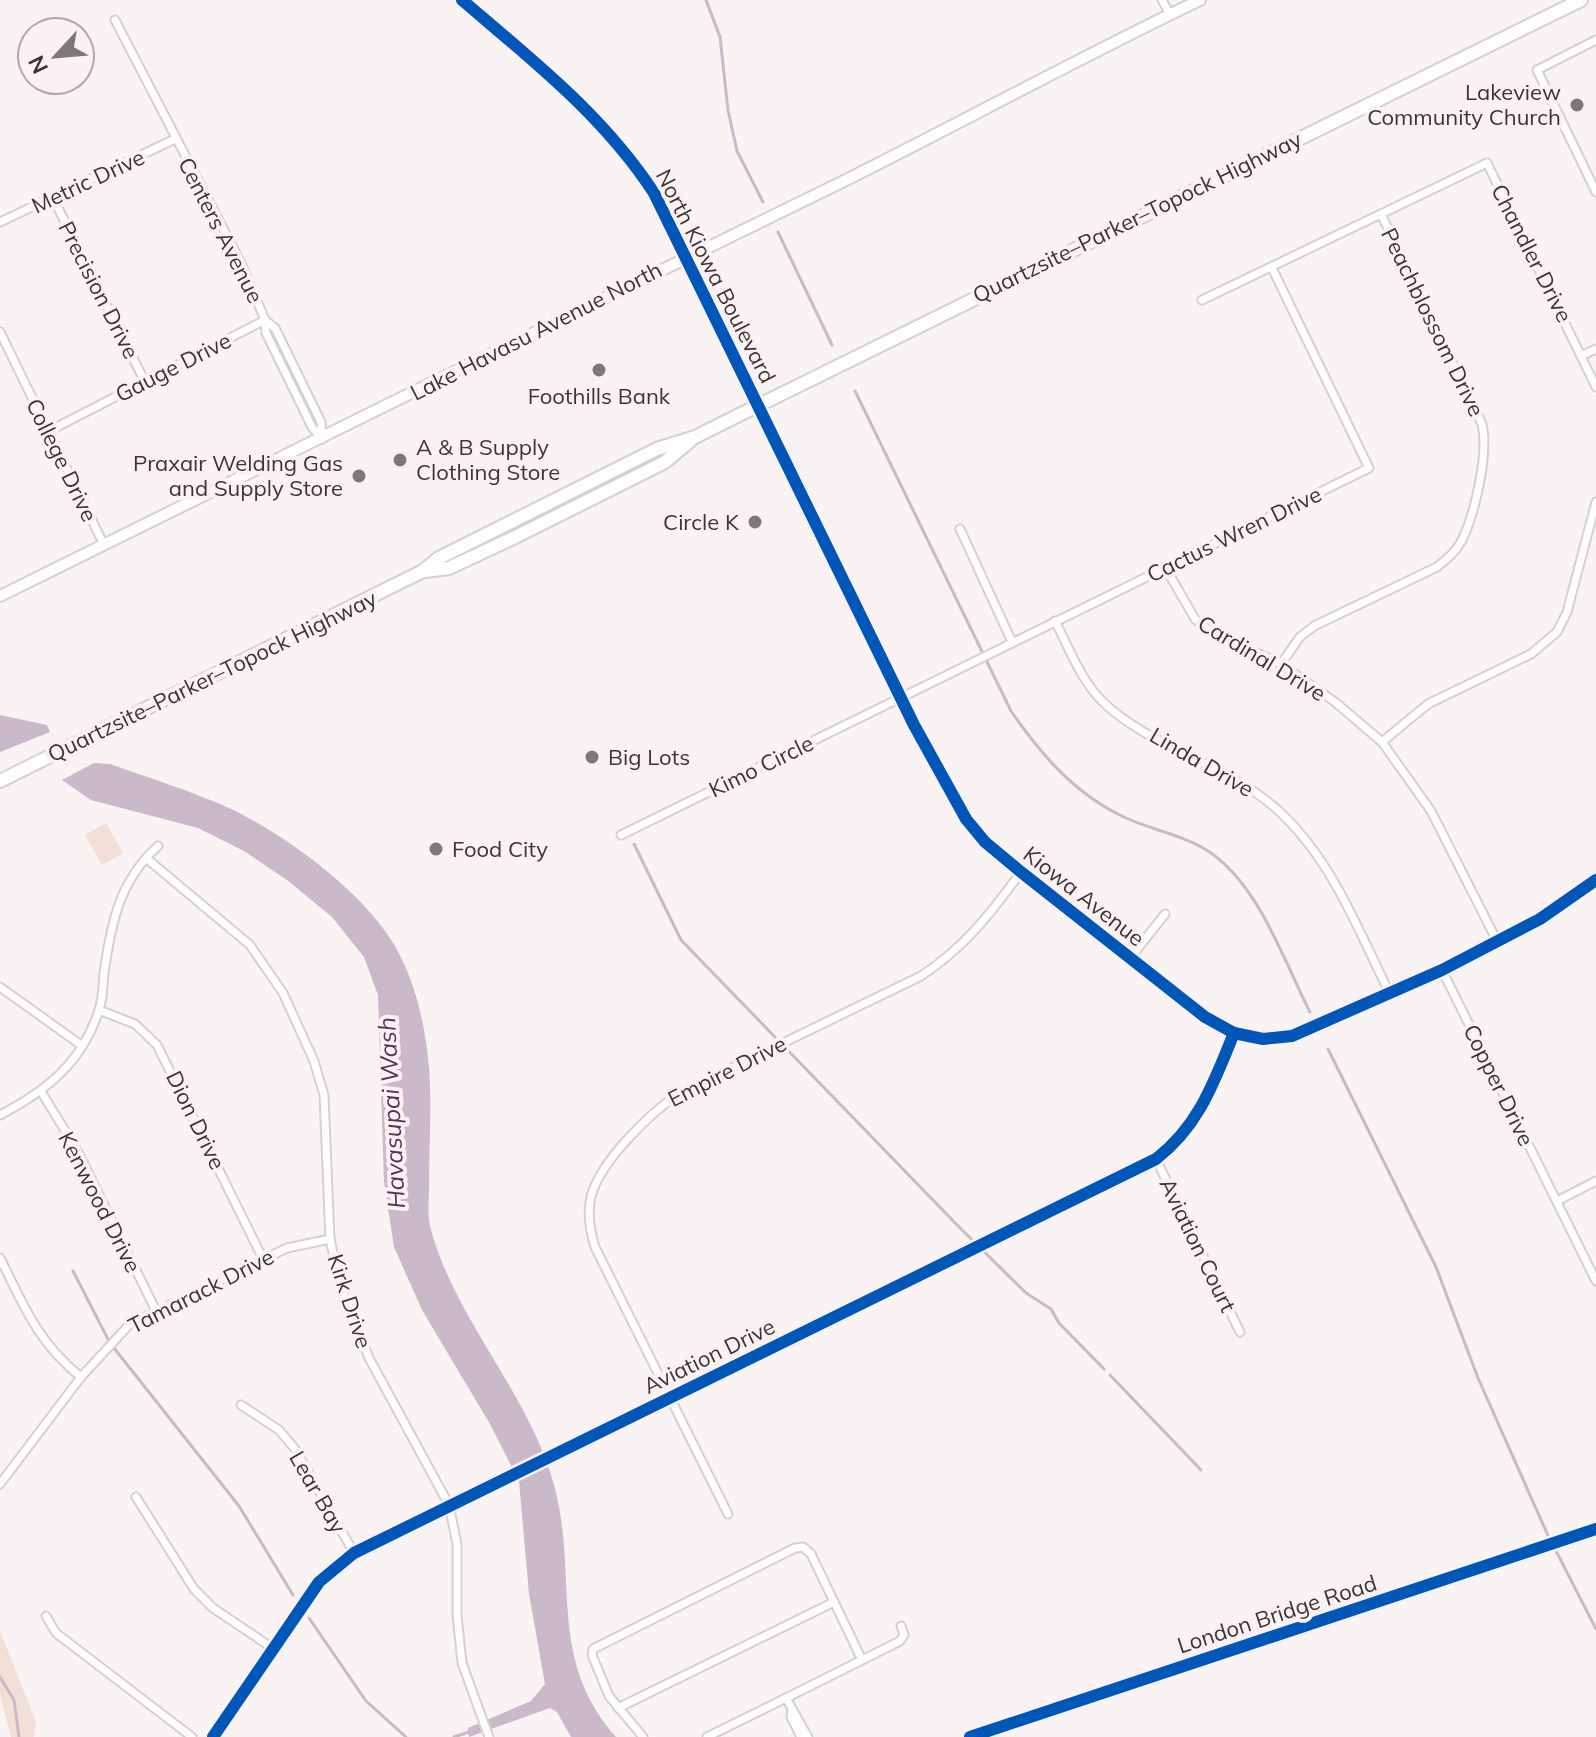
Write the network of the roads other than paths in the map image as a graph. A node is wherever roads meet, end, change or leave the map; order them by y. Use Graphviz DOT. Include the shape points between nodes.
graph roads {
  1 [pos="462,0"];
  2 [pos="1162,0"];
  3 [pos="1200,0"];
  4 [pos="1581,0"];
  5 [pos="1170,14"];
  6 [pos="115,20"];
  7 [pos="1596,40"];
  8 [pos="175,139"];
  9 [pos="1596,192"];
  10 [pos="53,198"];
  11 [pos="1381,214"];
  12 [pos="0,222"];
  13 [pos="686,256"];
  14 [pos="1272,268"];
  15 [pos="1202,300"];
  16 [pos="265,320"];
  17 [pos="0,332"];
  18 [pos="1596,349"];
  19 [pos="1583,355"];
  20 [pos="145,382"];
  21 [pos="1596,387"];
  22 [pos="759,406"];
  23 [pos="47,432"];
  24 [pos="322,439"];
  25 [pos="1596,502"];
  26 [pos="960,529"];
  27 [pos="104,545"];
  28 [pos="1165,567"];
  29 [pos="0,596"];
  30 [pos="1055,621"];
  31 [pos="1012,642"];
  32 [pos="1281,664"];
  33 [pos="900,697"];
  34 [pos="1382,742"];
  35 [pos="0,781"];
  36 [pos="621,835"];
  37 [pos="158,846"];
  38 [pos="146,858"];
  39 [pos="1021,872"];
  40 [pos="1596,880"];
  41 [pos="1165,914"];
  42 [pos="1497,941"];
  43 [pos="1130,958"];
  44 [pos="1442,970"];
  45 [pos="0,987"];
  46 [pos="1390,994"];
  47 [pos="99,1010"];
  48 [pos="1234,1033"];
  49 [pos="81,1045"];
  50 [pos="42,1093"];
  51 [pos="0,1115"];
  52 [pos="1156,1159"];
  53 [pos="1596,1181"];
  54 [pos="1557,1201"];
  55 [pos="330,1239"];
  56 [pos="0,1258"];
  57 [pos="263,1259"];
  58 [pos="1596,1281"];
  59 [pos="156,1311"];
  60 [pos="1240,1332"];
  61 [pos="81,1377"];
  62 [pos="670,1397"];
  63 [pos="241,1405"];
  64 [pos="0,1484"];
  65 [pos="136,1497"];
  66 [pos="449,1505"];
  67 [pos="728,1514"];
  68 [pos="1596,1529"];
  69 [pos="354,1553"];
  70 [pos="834,1602"];
  71 [pos="46,1616"];
  72 [pos="901,1626"];
  73 [pos="274,1649"];
  74 [pos="862,1660"];
  75 [pos="786,1698"];
  76 [pos="618,1708"];
  77 [pos="792,1710"];
  78 [pos="192,1737"];
  79 [pos="213,1737"];
  80 [pos="489,1737"];
  81 [pos="643,1737"];
  82 [pos="707,1737"];
  83 [pos="801,1737"];
  84 [pos="808,1737"];
  85 [pos="970,1737"];
  1 -- 13 [label="street, North Kiowa Boulevard" via="589,110 627,152"];
  2 -- 5 [label="street"];
  3 -- 5 [label="main road, Lake Havasu Avenue North"];
  4 -- 22 [label="highway, Quartzsite–Parker–Topock Highway"];
  5 -- 13 [label="main road, Lake Havasu Avenue North"];
  6 -- 8 [label="street, Centers Avenue"];
  7 -- 9 [label="street" via="1537,70"];
  8 -- 10 [label="street, Metric Drive"];
  8 -- 16 [label="street, Centers Avenue"];
  10 -- 12 [label="street, Metric Drive"];
  10 -- 20 [label="street, Precision Drive"];
  11 -- 14 [label="street"];
  11 -- 19 [label="street, Chandler Drive" via="1487,163"];
  11 -- 32 [label="street, Peachblossom Drive" via="1482,424 1485,455 1463,539 1452,556 1314,626"];
  13 -- 22 [label="street, North Kiowa Boulevard"];
  13 -- 24 [label="main road, Lake Havasu Avenue North"];
  14 -- 15 [label="street"];
  14 -- 28 [label="street, Cactus Wren Drive" via="1369,468"];
  16 -- 20 [label="street, Gauge Drive"];
  16 -- 24 [label="street, Centers Avenue" via="275,328 321,422"];
  17 -- 23 [label="street, College Drive"];
  18 -- 19 [label="street"];
  19 -- 21 [label="street, Chandler Drive"];
  20 -- 23 [label="street, Gauge Drive"];
  22 -- 33 [label="street, Kiowa Avenue"];
  22 -- 35 [label="highway, Quartzsite–Parker–Topock Highway" via="695,437 665,462 515,537 449,568 423,571"];
  23 -- 27 [label="street, College Drive"];
  24 -- 27 [label="main road, Lake Havasu Avenue North"];
  25 -- 34 [label="street" via="1557,632 1531,654 1428,704"];
  26 -- 31 [label="street"];
  27 -- 29 [label="main road, Lake Havasu Avenue North"];
  28 -- 30 [label="street, Cactus Wren Drive"];
  28 -- 32 [label="street, Cardinal Drive" via="1195,619 1211,632"];
  30 -- 31 [label="street, Cactus Wren Drive"];
  30 -- 46 [label="street, Linda Drive" via="1085,680 1102,700 1126,720 1234,777 1285,816 1332,879"];
  31 -- 33 [label="street, Cactus Wren Drive"];
  32 -- 34 [label="street, Cardinal Drive"];
  33 -- 36 [label="street, Kimo Circle"];
  33 -- 39 [label="street, Kiowa Avenue" via="966,819"];
  34 -- 42 [label="street, Cardinal Drive" via="1431,811"];
  37 -- 38 [label="street"];
  38 -- 47 [label="street" via="126,884 114,915"];
  38 -- 55 [label="street, Kirk Drive" via="250,945 283,993 324,1095"];
  39 -- 43 [label="street, Kiowa Avenue"];
  39 -- 62 [label="street, Empire Drive" via="951,957 680,1093 640,1125 602,1176 591,1196 589,1216 595,1247"];
  40 -- 42 [label="street, Kiowa Avenue" via="1566,904"];
  41 -- 43 [label="street"];
  42 -- 44 [label="street, Kiowa Avenue"];
  43 -- 48 [label="street, Kiowa Avenue"];
  44 -- 46 [label="street, Kiowa Avenue"];
  44 -- 54 [label="street, Copper Drive"];
  45 -- 49 [label="street"];
  46 -- 48 [label="street, Kiowa Avenue" via="1292,1036 1263,1039"];
  47 -- 49 [label="street"];
  47 -- 57 [label="street, Dion Drive" via="135,1024 157,1045"];
  48 -- 52 [label="street, Aviation Drive" via="1196,1119"];
  49 -- 50 [label="street"];
  50 -- 51 [label="street"];
  50 -- 59 [label="street, Kenwood Drive" via="78,1152"];
  52 -- 60 [label="street, Aviation Court"];
  52 -- 62 [label="street, Aviation Drive"];
  53 -- 54 [label="street"];
  54 -- 58 [label="street, Copper Drive"];
  55 -- 57 [label="street, Tamarack Drive"];
  55 -- 66 [label="street, Kirk Drive" via="349,1311 369,1358"];
  56 -- 61 [label="street" via="39,1336"];
  57 -- 59 [label="street, Tamarack Drive"];
  59 -- 61 [label="street, Tamarack Drive" via="118,1334"];
  61 -- 64 [label="street, Tamarack Drive"];
  62 -- 66 [label="street, Aviation Drive"];
  62 -- 67 [label="street, Empire Drive"];
  63 -- 69 [label="street, Lear Bay" via="279,1430 295,1449"];
  65 -- 73 [label="street" via="194,1589"];
  66 -- 69 [label="street, Aviation Drive"];
  66 -- 80 [label="street, Kirk Drive" via="457,1544 462,1663"];
  68 -- 85 [label="street, London Bridge Road"];
  69 -- 73 [label="street, Aviation Drive" via="319,1582"];
  70 -- 74 [label="street"];
  70 -- 76 [label="street"];
  70 -- 76 [label="street" via="811,1554 795,1548 626,1630 598,1644 592,1655"];
  71 -- 78 [label="street" via="56,1633"];
  72 -- 74 [label="street" via="900,1641"];
  73 -- 79 [label="street, Aviation Drive"];
  74 -- 75 [label="street"];
  75 -- 77 [label="street"];
  75 -- 82 [label="street"];
  76 -- 81 [label="street"];
  77 -- 83 [label="street"];
  77 -- 84 [label="street"];
}
